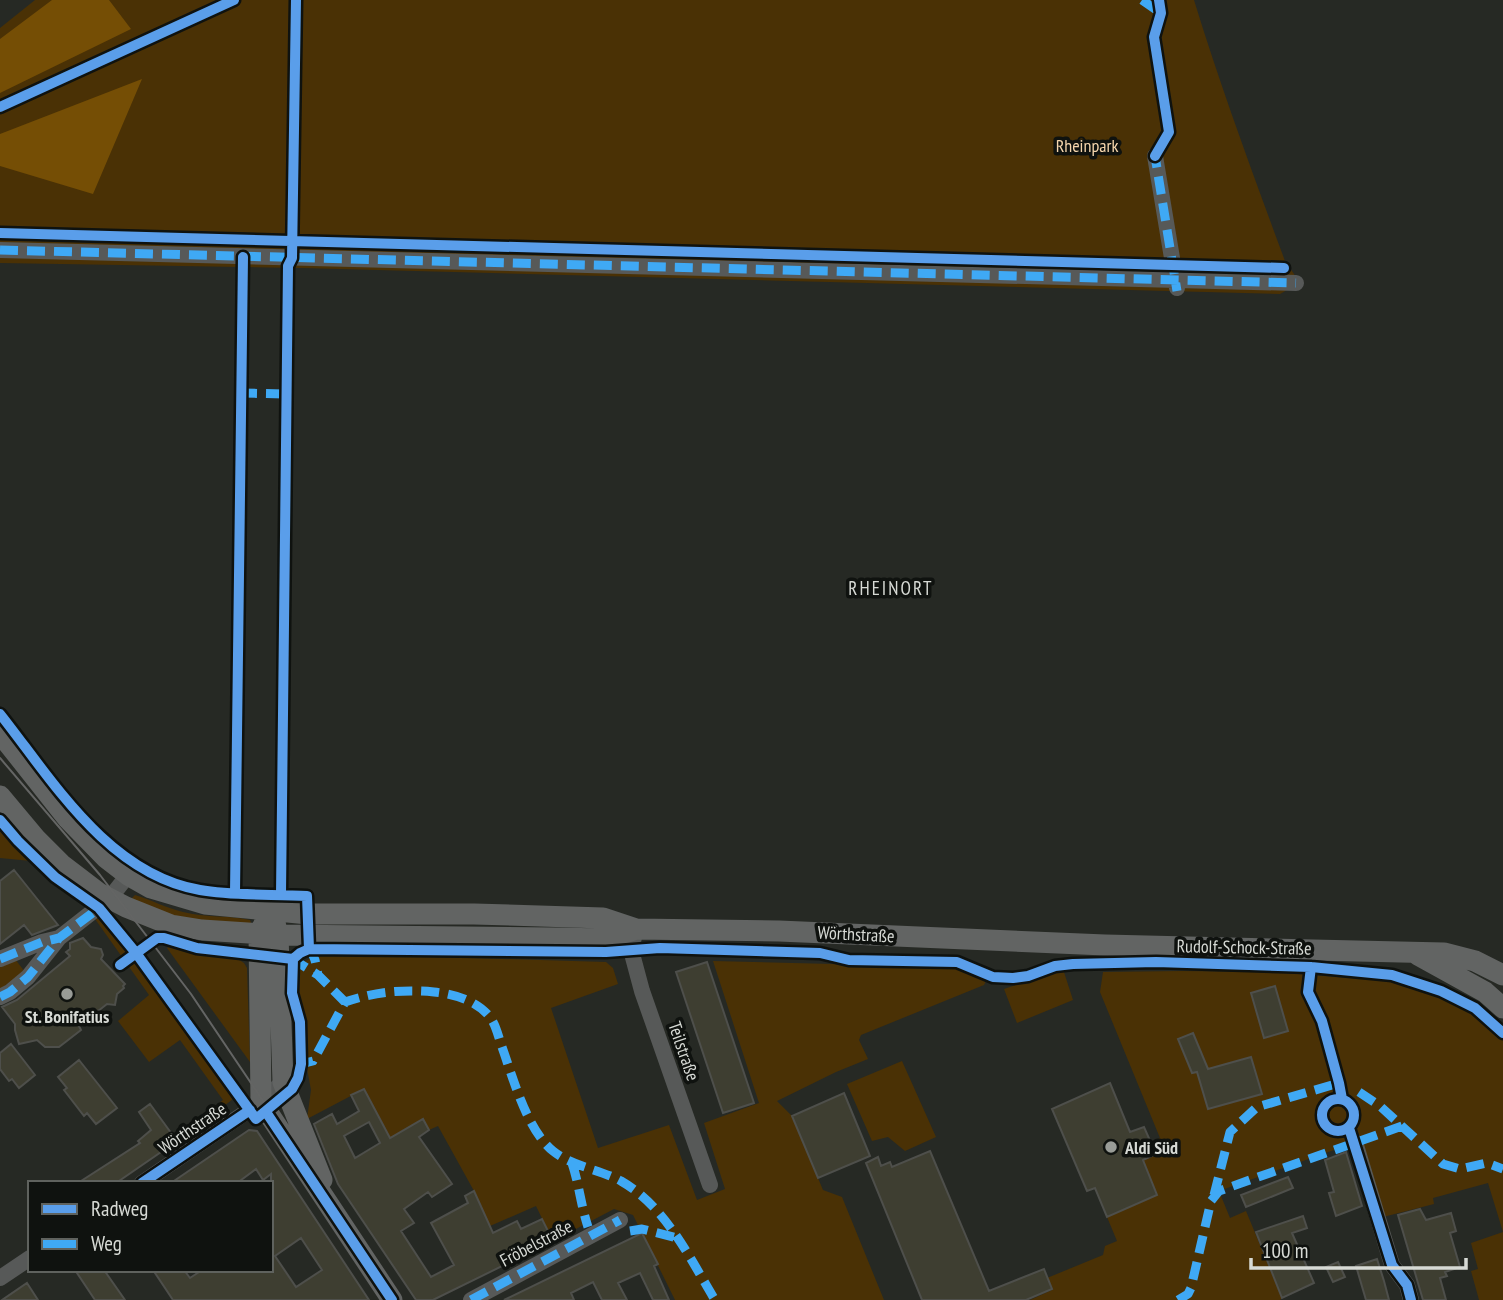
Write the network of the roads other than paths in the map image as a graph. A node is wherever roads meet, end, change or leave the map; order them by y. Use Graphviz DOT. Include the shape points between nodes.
graph roads {
  1 [pos="1154,156"];
  2 [pos="0,250"];
  3 [pos="1296,283"];
  4 [pos="1177,285"];
  5 [pos="0,733"];
  6 [pos="0,796"];
  7 [pos="128,875"];
  8 [pos="110,898"];
  9 [pos="271,911"];
  10 [pos="636,929"];
  11 [pos="268,934"];
  12 [pos="59,938"];
  13 [pos="1075,943"];
  14 [pos="1412,953"];
  15 [pos="0,959"];
  16 [pos="1503,975"];
  17 [pos="0,996"];
  18 [pos="1503,1008"];
  19 [pos="283,1082"];
  20 [pos="261,1102"];
  21 [pos="1355,1142"];
  22 [pos="318,1167"];
  23 [pos="145,1181"];
  24 [pos="710,1185"];
  25 [pos="330,1205"];
  26 [pos="620,1220"];
  27 [pos="28,1259"];
  28 [pos="0,1278"];
  29 [pos="392,1300"];
  30 [pos="471,1300"];
  31 [pos="1411,1300"];
  1 -- 4 [label="street"];
  2 -- 4 [label="street"];
  3 -- 4 [label="street"];
  5 -- 7 [label="street, Wörthstraße" via="86,840"];
  6 -- 8 [label="street, Wörthstraße" via="61,864"];
  7 -- 8 [label="street"];
  7 -- 9 [label="street, Wörthstraße" via="169,895"];
  8 -- 11 [label="street, Wörthstraße" via="171,925"];
  8 -- 12 [label="street"];
  9 -- 10 [label="street, Wörthstraße" via="603,918"];
  9 -- 11 [label="street"];
  10 -- 11 [label="street, Wörthstraße" via="607,939"];
  10 -- 13 [label="street, Wörthstraße"];
  10 -- 24 [label="street, Teilstraße" via="631,950 642,991"];
  11 -- 19 [label="street"];
  11 -- 20 [label="street"];
  12 -- 15 [label="street"];
  12 -- 17 [label="street" via="28,977"];
  13 -- 14 [label="street, Rudolf-Schock-Straße"];
  14 -- 16 [label="street, Rudolf-Schock-Straße" via="1444,953"];
  14 -- 18 [label="street, Rudolf-Schock-Straße" via="1475,986"];
  19 -- 20 [label="street, Wörthstraße"];
  19 -- 22 [label="street"];
  20 -- 22 [label="street" via="271,1101"];
  20 -- 23 [label="street, Wörthstraße"];
  20 -- 25 [label="street"];
  21 -- 31 [label="street" via="1392,1265 1407,1285"];
  22 -- 25 [label="street"];
  25 -- 29 [label="street"];
  26 -- 30 [label="street, Fröbelstraße"];
  27 -- 28 [label="street"];
}
